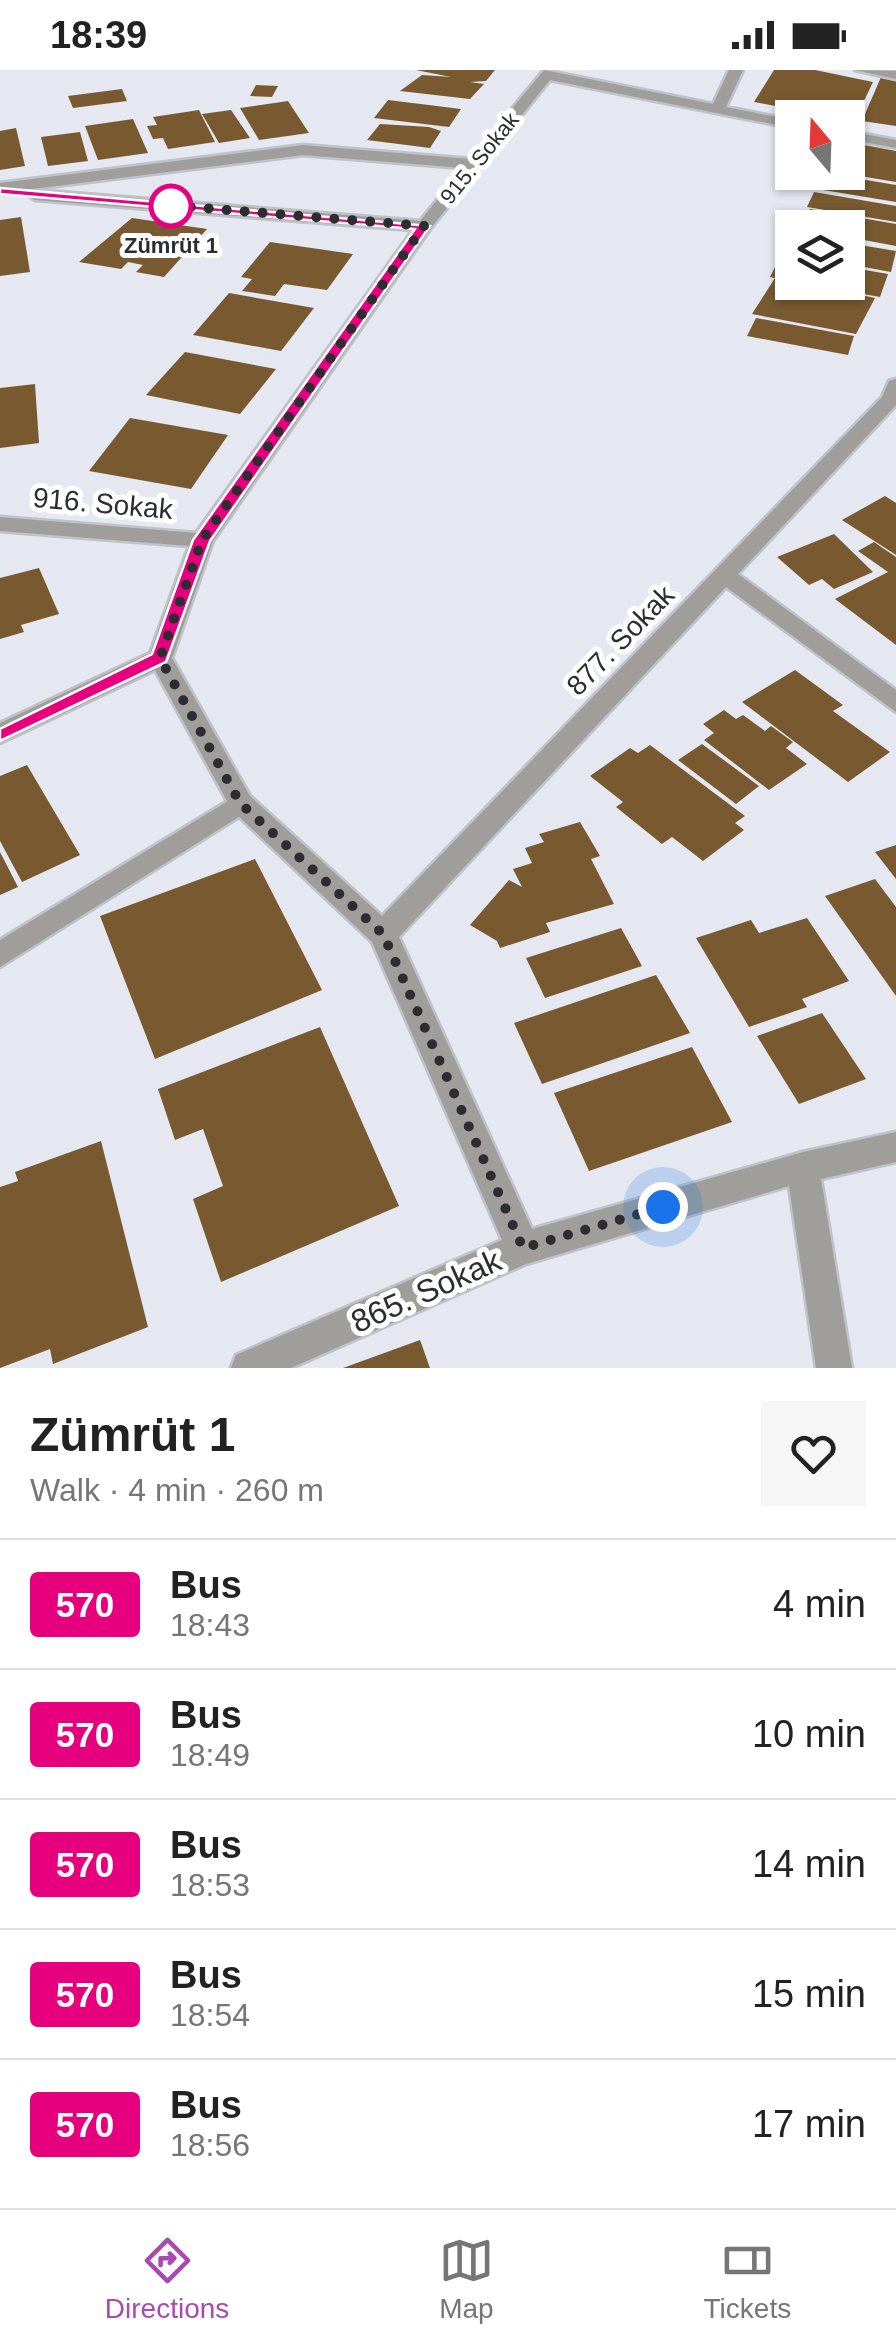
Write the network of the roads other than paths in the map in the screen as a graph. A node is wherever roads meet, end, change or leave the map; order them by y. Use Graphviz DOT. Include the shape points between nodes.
graph roads {
  1 [pos="736,70"];
  2 [pos="862,70"];
  3 [pos="549,73"];
  4 [pos="896,75"];
  5 [pos="718,110"];
  6 [pos="775,121"];
  7 [pos="865,138"];
  8 [pos="896,144"];
  9 [pos="475,164"];
  10 [pos="0,190"];
  11 [pos="424,226"];
  12 [pos="894,394"];
  13 [pos="0,524"];
  14 [pos="202,540"];
  15 [pos="724,575"];
  16 [pos="160,658"];
  17 [pos="896,703"];
  18 [pos="0,734"];
  19 [pos="240,803"];
  20 [pos="383,934"];
  21 [pos="0,955"];
  22 [pos="896,1147"];
  23 [pos="803,1167"];
  24 [pos="523,1248"];
  25 [pos="249,1368"];
  26 [pos="834,1368"];
  1 -- 5 [label="street"];
  2 -- 4 [label="street"];
  3 -- 5 [label="street"];
  3 -- 9 [label="street, 915. Sokak"];
  5 -- 6 [label="street"];
  7 -- 8 [label="street"];
  9 -- 10 [label="street" via="303,150"];
  9 -- 11 [label="street, 915. Sokak"];
  10 -- 11 [label="street"];
  11 -- 14 [label="street, 915. Sokak"];
  12 -- 15 [label="street, 877. Sokak"];
  13 -- 14 [label="street, 916. Sokak"];
  14 -- 16 [label="street, 915. Sokak"];
  15 -- 17 [label="street"];
  15 -- 20 [label="street, 877. Sokak"];
  16 -- 18 [label="street"];
  16 -- 19 [label="street"];
  19 -- 20 [label="street"];
  19 -- 21 [label="street"];
  20 -- 24 [label="street"];
  22 -- 23 [label="street, 865. Sokak"];
  23 -- 24 [label="street, 865. Sokak"];
  23 -- 26 [label="street"];
  24 -- 25 [label="street, 865. Sokak"];
}
